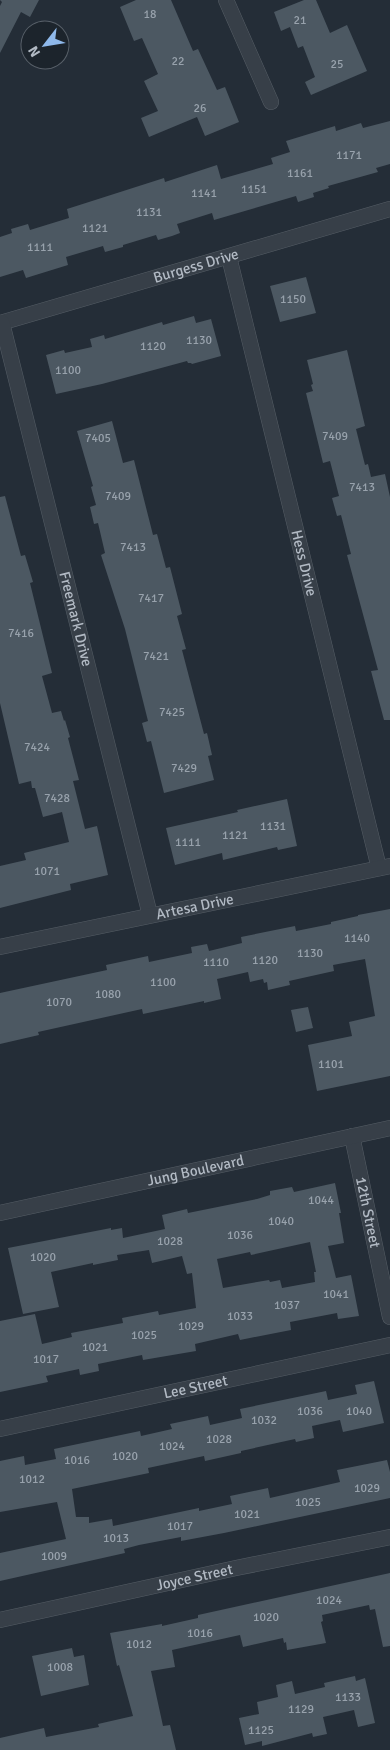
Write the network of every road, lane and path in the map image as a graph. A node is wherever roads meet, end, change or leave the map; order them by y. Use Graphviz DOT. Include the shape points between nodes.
graph roads {
  1 [pos="226,0"];
  2 [pos="271,102"];
  3 [pos="390,209"];
  4 [pos="229,257"];
  5 [pos="1,323"];
  6 [pos="384,867"];
  7 [pos="150,915"];
  8 [pos="0,947"];
  9 [pos="390,1128"];
  10 [pos="352,1136"];
  11 [pos="0,1213"];
  12 [pos="390,1317"];
  13 [pos="390,1345"];
  14 [pos="0,1429"];
  15 [pos="390,1538"];
  16 [pos="0,1620"];
  1 -- 2 [label="street"];
  3 -- 4 [label="street, Burgess Drive"];
  4 -- 5 [label="street, Burgess Drive"];
  4 -- 6 [label="street, Hess Drive"];
  5 -- 7 [label="street, Freemark Drive"];
  6 -- 7 [label="street, Artesa Drive"];
  7 -- 8 [label="street, Artesa Drive"];
  9 -- 10 [label="street, Jung Boulevard"];
  10 -- 11 [label="street, Jung Boulevard"];
  10 -- 12 [label="street, 12th Street"];
  13 -- 14 [label="street, Lee Street"];
  15 -- 16 [label="street, Joyce Street"];
}
